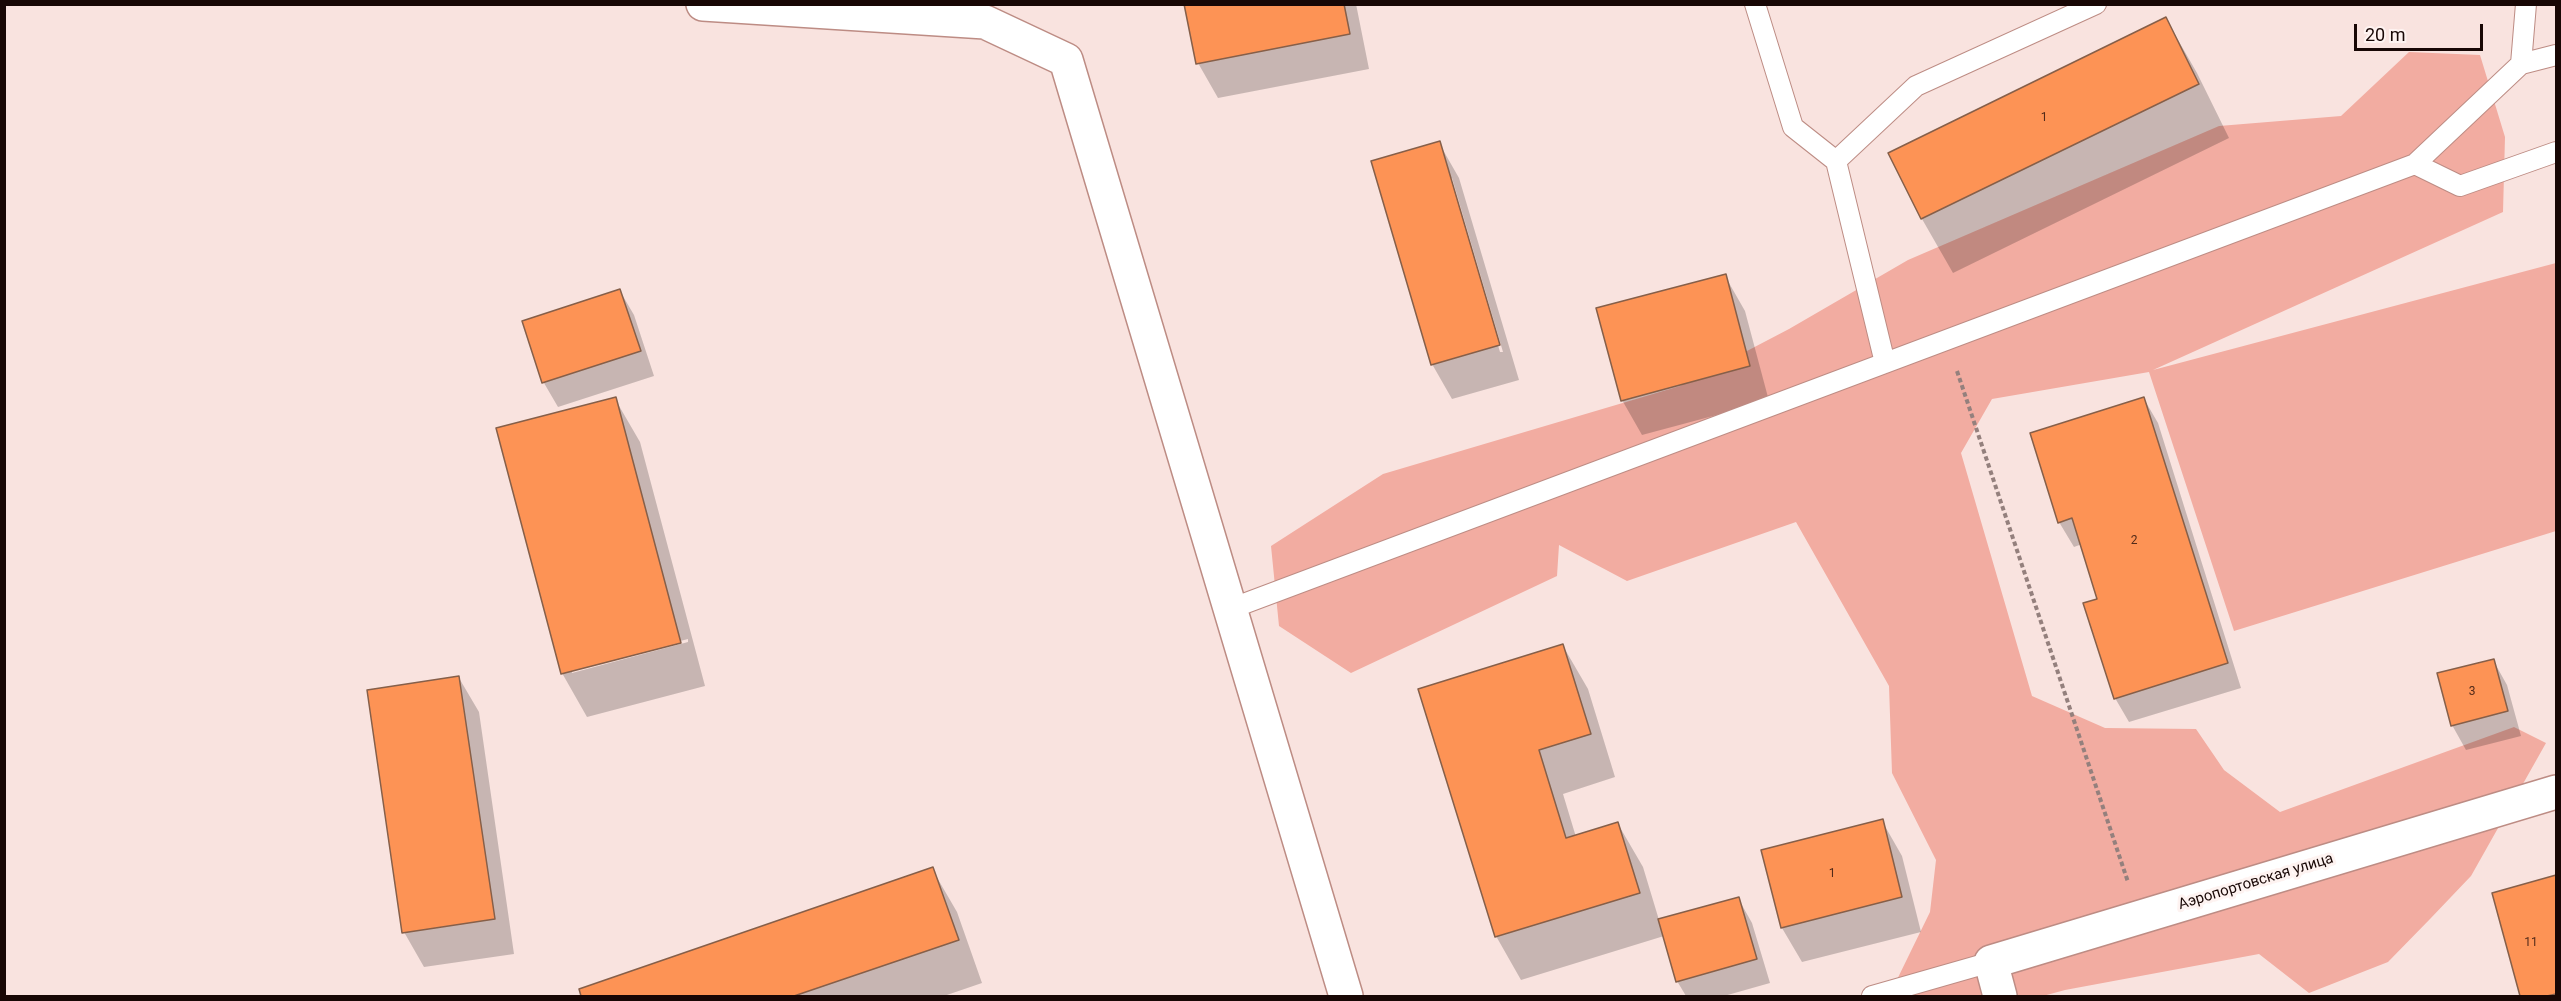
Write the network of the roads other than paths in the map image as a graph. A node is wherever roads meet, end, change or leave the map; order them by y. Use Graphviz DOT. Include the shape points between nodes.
graph roads {
  1 [pos="703,4"];
  2 [pos="1755,4"];
  3 [pos="2096,4"];
  4 [pos="2526,4"];
  5 [pos="2556,55"];
  6 [pos="2521,64"];
  7 [pos="2556,152"];
  8 [pos="1836,161"];
  9 [pos="2415,164"];
  10 [pos="1885,363"];
  11 [pos="1230,609"];
  12 [pos="2556,792"];
  13 [pos="1991,962"];
  14 [pos="1346,996"];
  15 [pos="1872,996"];
  16 [pos="2000,996"];
  1 -- 11 [label="street" via="985,22 1066,60"];
  2 -- 8 [label="lane" via="1793,127"];
  3 -- 8 [label="lane" via="1916,86"];
  4 -- 6 [label="lane"];
  5 -- 6 [label="lane"];
  6 -- 9 [label="lane"];
  7 -- 9 [label="lane" via="2460,186"];
  8 -- 10 [label="lane"];
  9 -- 10 [label="lane"];
  10 -- 11 [label="lane"];
  11 -- 14 [label="street"];
  12 -- 13 [label="street, Аэропортовская улица"];
  13 -- 15 [label="lane"];
  13 -- 16 [label="street"];
}
